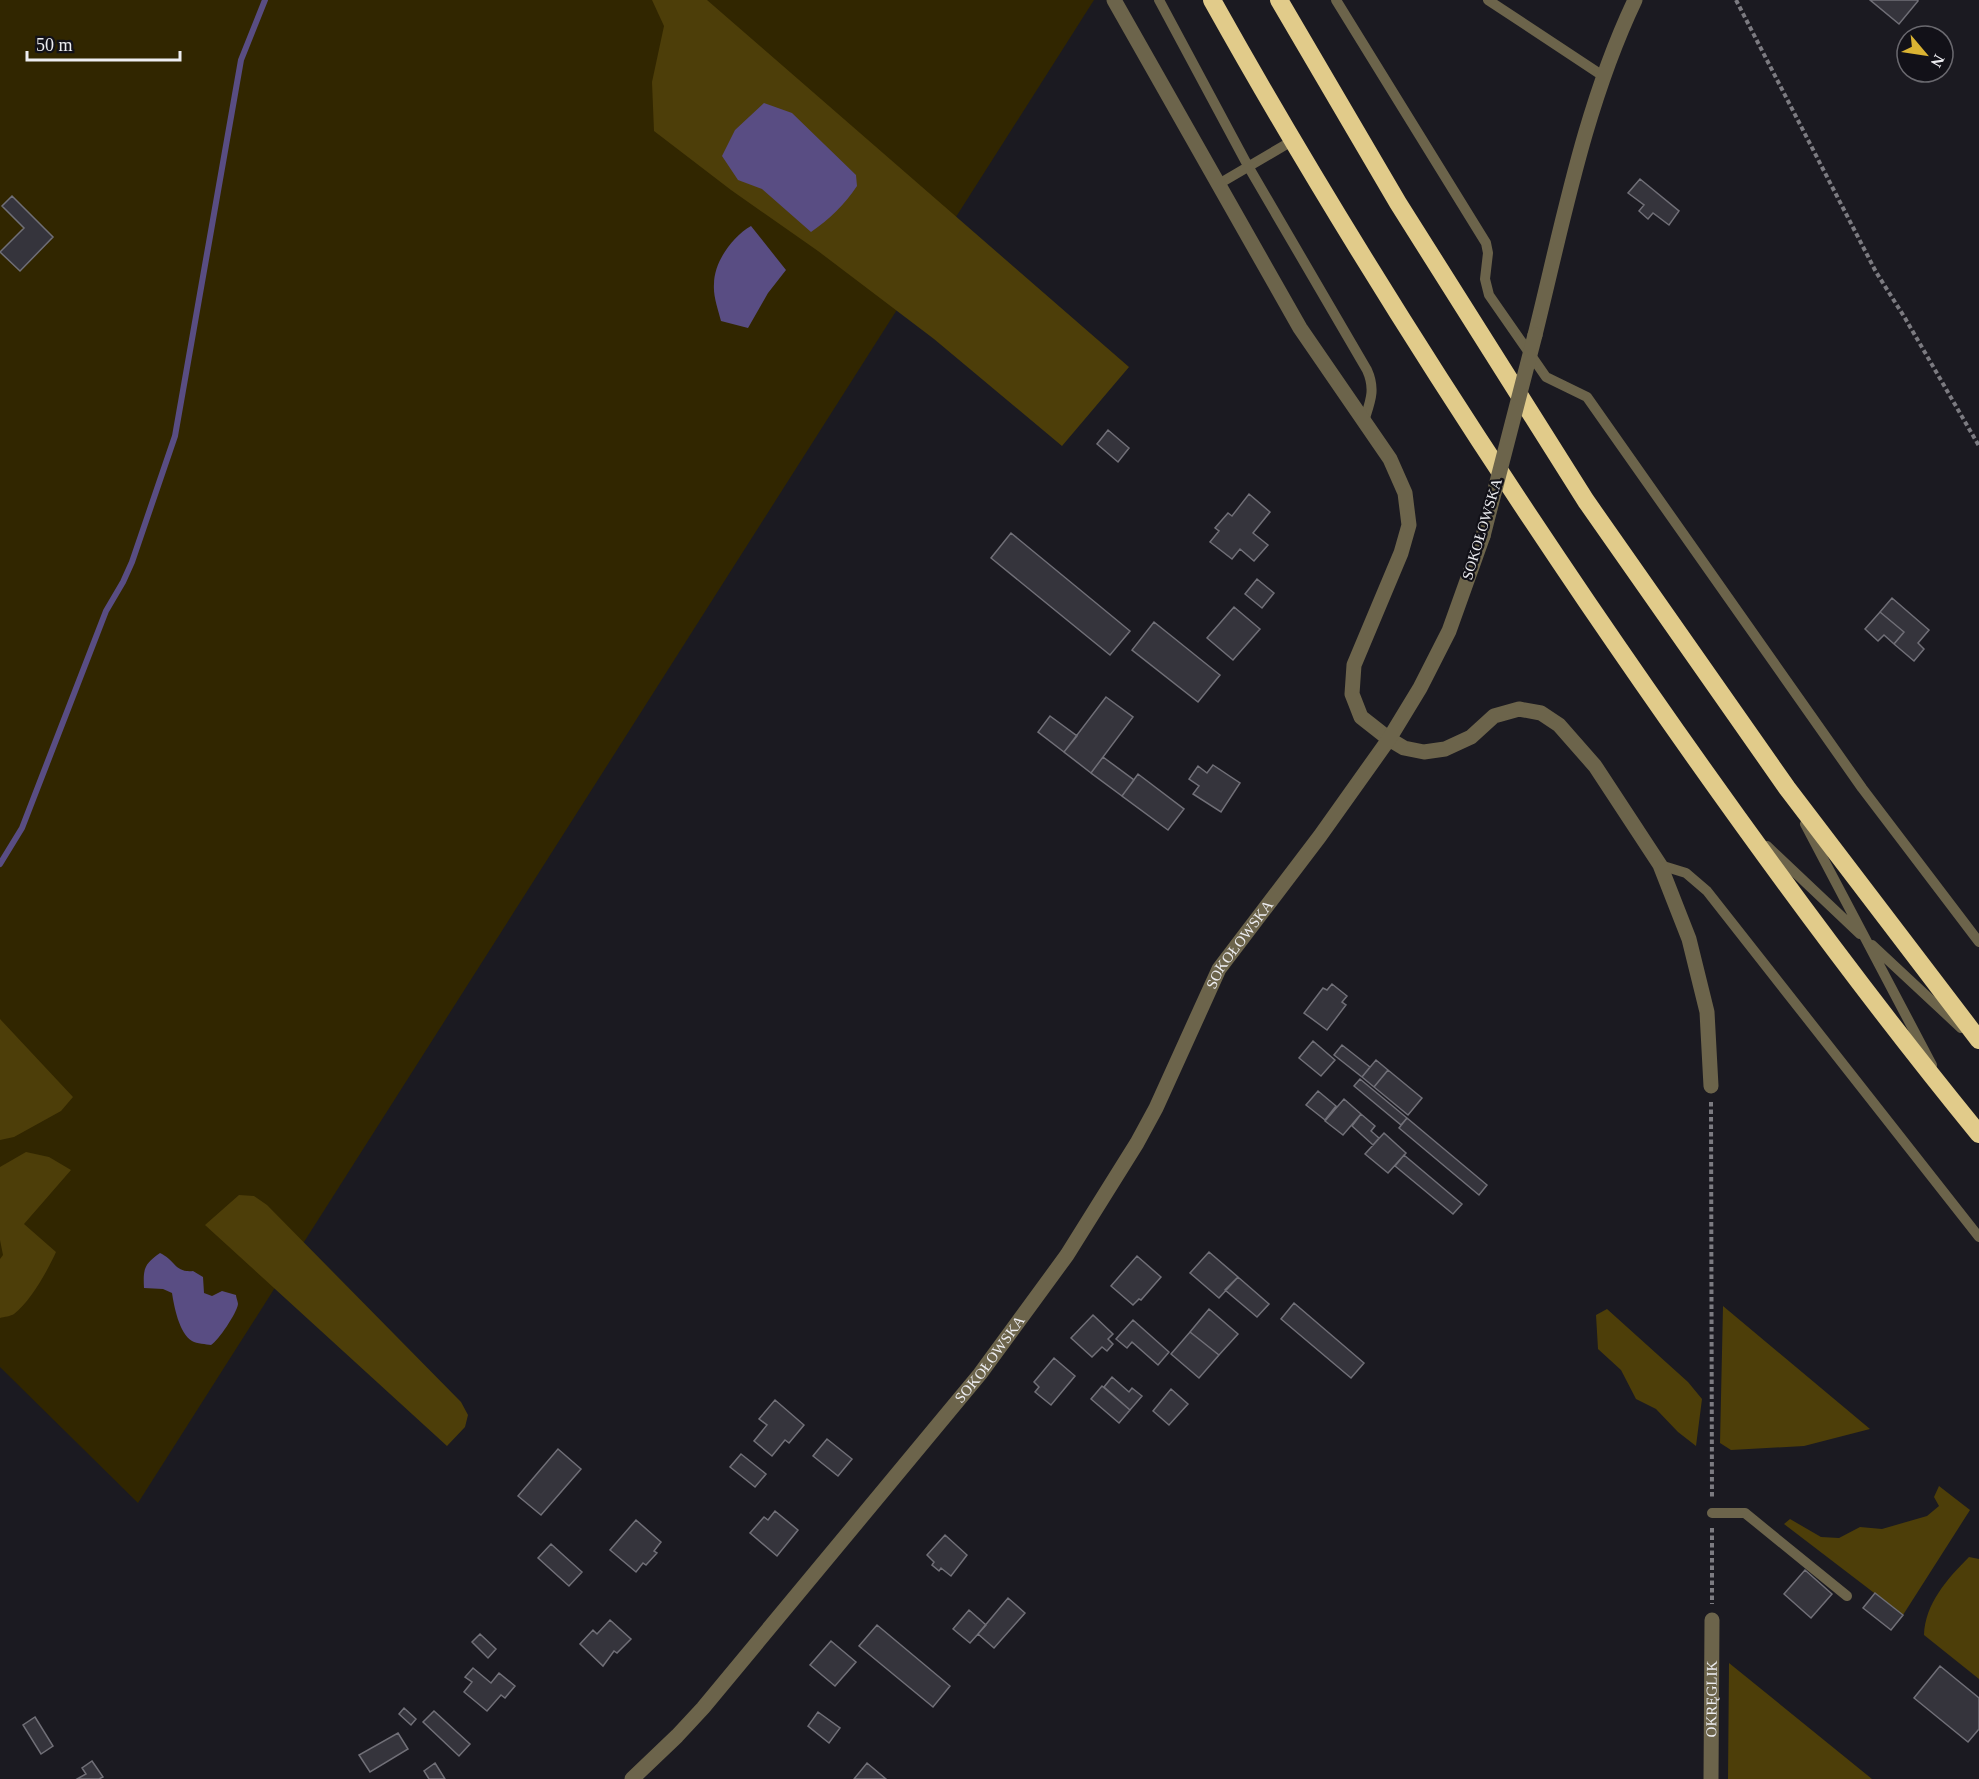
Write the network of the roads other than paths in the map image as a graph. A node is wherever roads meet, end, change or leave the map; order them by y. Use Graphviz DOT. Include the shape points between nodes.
graph roads {
  1 [pos="1114,0"];
  2 [pos="1159,0"];
  3 [pos="1212,0"];
  4 [pos="1280,0"];
  5 [pos="1336,0"];
  6 [pos="1488,0"];
  7 [pos="1635,0"];
  8 [pos="1603,76"];
  9 [pos="1292,141"];
  10 [pos="1248,166"];
  11 [pos="1217,184"];
  12 [pos="1364,421"];
  13 [pos="1389,740"];
  14 [pos="1786,788"];
  15 [pos="1742,823"];
  16 [pos="1659,865"];
  17 [pos="1866,939"];
  18 [pos="1979,942"];
  19 [pos="1979,1040"];
  20 [pos="1979,1045"];
  21 [pos="1711,1086"];
  22 [pos="1948,1094"];
  23 [pos="1979,1134"];
  24 [pos="1979,1237"];
  25 [pos="1712,1513"];
  26 [pos="1847,1596"];
  27 [pos="1712,1620"];
  28 [pos="632,1779"];
  29 [pos="1711,1779"];
  1 -- 11 [label="street"];
  2 -- 10 [label="lane"];
  3 -- 9 [label="highway"];
  4 -- 14 [label="highway" via="1398,203 1586,501"];
  5 -- 18 [label="lane" via="1486,243 1485,279 1489,295 1546,377 1587,397 1862,788"];
  6 -- 8 [label="lane"];
  7 -- 8 [label="street, SOKOŁOWSKA"];
  8 -- 13 [label="street, SOKOŁOWSKA, bridge" via="1483,537 1449,631"];
  9 -- 10 [label="lane"];
  9 -- 15 [label="highway" via="1492,461"];
  10 -- 11 [label="lane"];
  10 -- 12 [label="lane" via="1367,370 1372,395"];
  11 -- 12 [label="street" via="1300,328"];
  12 -- 13 [label="street" via="1390,459 1405,494 1409,525 1354,664 1352,694 1361,717"];
  13 -- 16 [label="street" via="1424,752 1444,749 1471,737 1494,716 1519,709 1541,712 1559,725 1595,766"];
  13 -- 28 [label="street, SOKOŁOWSKA" via="1219,969 1182,1055 1137,1143 1037,1297 980,1374 703,1708"];
  14 -- 17 [label="lane"];
  14 -- 19 [label="highway"];
  15 -- 17 [label="lane"];
  15 -- 22 [label="highway"];
  16 -- 21 [label="street" via="1689,939 1707,1012"];
  16 -- 24 [label="lane" via="1686,873 1707,891"];
  17 -- 20 [label="lane"];
  17 -- 22 [label="lane"];
  22 -- 23 [label="highway"];
  25 -- 26 [label="lane" via="1745,1513"];
  27 -- 29 [label="street, OKRĘGLIK"];
}
